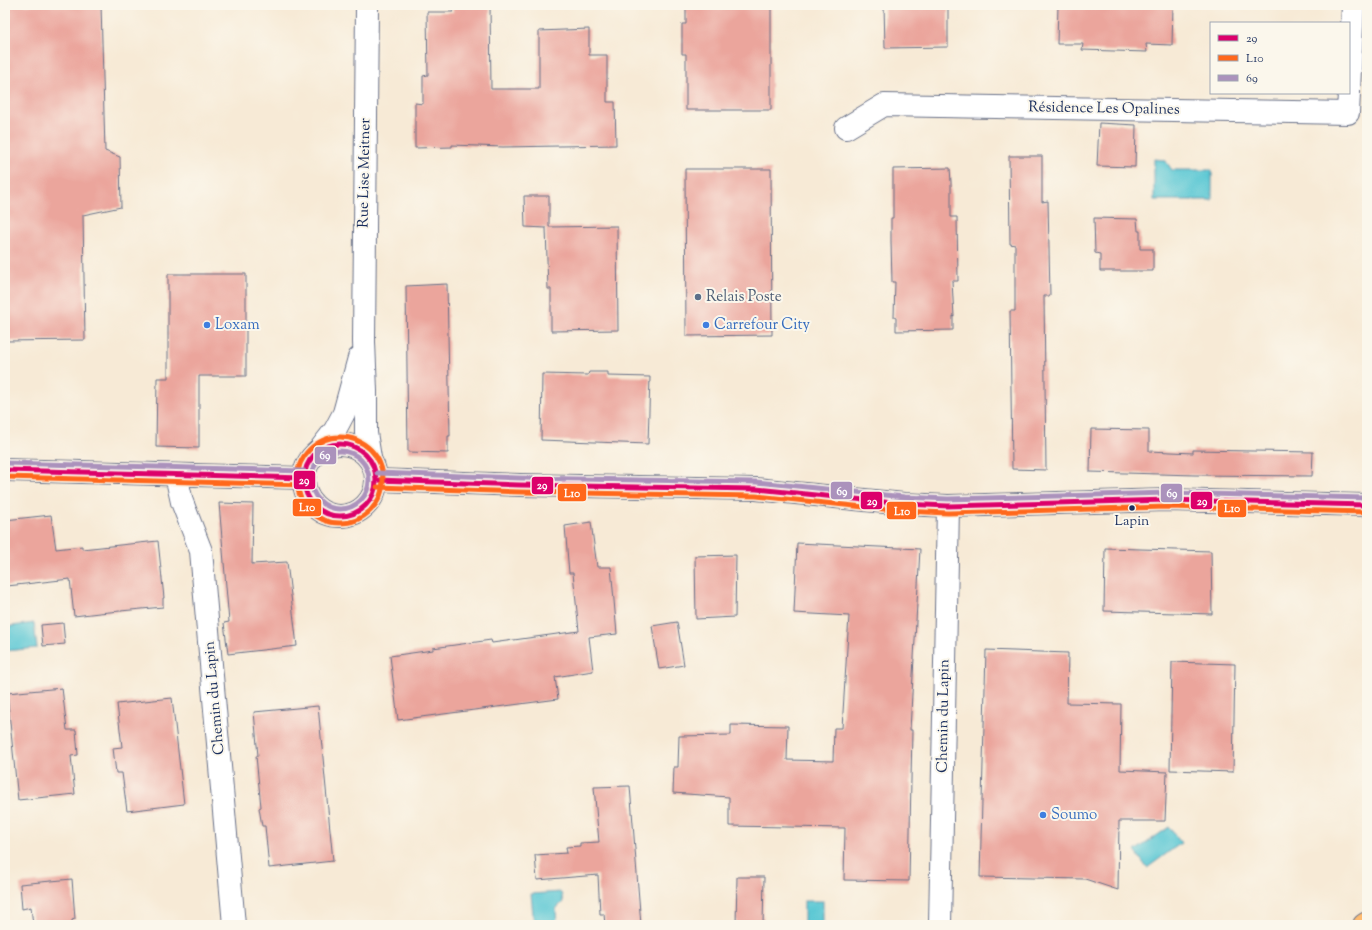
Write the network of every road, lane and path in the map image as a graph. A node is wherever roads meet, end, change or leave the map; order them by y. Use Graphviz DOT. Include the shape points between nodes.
graph roads {
  1 [pos="367,5"];
  2 [pos="1353,5"];
  3 [pos="1350,70"];
  4 [pos="1349,94"];
  5 [pos="846,128"];
  6 [pos="364,342"];
  7 [pos="321,448"];
  8 [pos="370,458"];
  9 [pos="5,470"];
  10 [pos="176,475"];
  11 [pos="304,478"];
  12 [pos="376,480"];
  13 [pos="1367,505"];
  14 [pos="948,506"];
  15 [pos="1367,923"];
  16 [pos="234,925"];
  17 [pos="940,925"];
  18 [pos="1364,925"];
  1 -- 6 [label="street, Rue Lise Meitner"];
  2 -- 3 [label="street, Résidence Les Opalines"];
  4 -- 5 [label="street, Résidence Les Opalines" via="1348,113 884,105"];
  6 -- 7 [label="street, Rue Lise Meitner" via="344,413"];
  6 -- 8 [label="street, Rue Lise Meitner" via="366,433"];
  7 -- 8 [label="main road" via="348,444 356,446"];
  7 -- 11 [label="main road" via="306,467"];
  8 -- 12 [label="main road" via="375,468"];
  9 -- 10 [label="main road"];
  10 -- 11 [label="main road"];
  10 -- 16 [label="street, Chemin du Lapin" via="182,502 201,552"];
  11 -- 12 [label="main road" via="310,500 328,514 339,516 361,509 375,491"];
  12 -- 14 [label="main road" via="756,489"];
  13 -- 14 [label="main road" via="1168,500"];
  14 -- 17 [label="street, Chemin du Lapin"];
  15 -- 18 [label="highway"];
}
